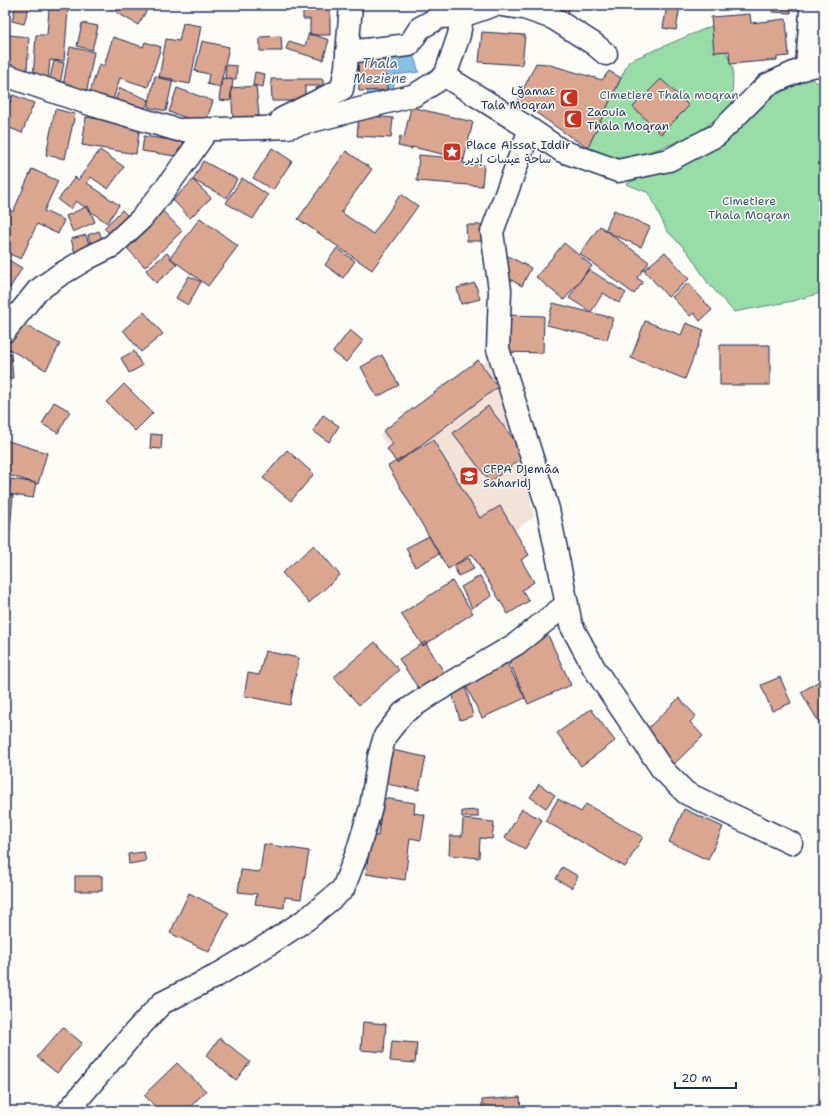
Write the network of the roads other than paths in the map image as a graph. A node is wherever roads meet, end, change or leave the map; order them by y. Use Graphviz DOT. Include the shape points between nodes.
graph roads {
  1 [pos="351,5"];
  2 [pos="494,5"];
  3 [pos="502,5"];
  4 [pos="812,5"];
  5 [pos="463,10"];
  6 [pos="348,49"];
  7 [pos="606,54"];
  8 [pos="816,65"];
  9 [pos="5,75"];
  10 [pos="445,76"];
  11 [pos="263,128"];
  12 [pos="208,129"];
  13 [pos="530,129"];
  14 [pos="5,331"];
  15 [pos="567,604"];
  16 [pos="791,843"];
  17 [pos="68,1111"];
  1 -- 6 [label="street"];
  2 -- 5 [label="street"];
  3 -- 7 [label="street" via="524,8 553,18"];
  4 -- 8 [label="street"];
  5 -- 6 [label="street" via="440,17 420,28 409,45"];
  5 -- 10 [label="street" via="459,35"];
  6 -- 11 [label="street" via="342,89"];
  8 -- 13 [label="street" via="767,85 717,135 669,160 618,171 562,151"];
  9 -- 12 [label="street" via="178,130"];
  10 -- 11 [label="street" via="416,95 288,127"];
  10 -- 13 [label="street"];
  11 -- 12 [label="street"];
  12 -- 14 [label="street" via="141,219 112,246 88,258 37,291"];
  13 -- 15 [label="street" via="492,232 500,290 498,349 548,509"];
  15 -- 16 [label="street" via="571,625 594,668 662,769 686,793"];
  15 -- 17 [label="street" via="516,644 403,713 385,736 371,807 343,889 307,919 268,944 216,976 162,1003"];
}
